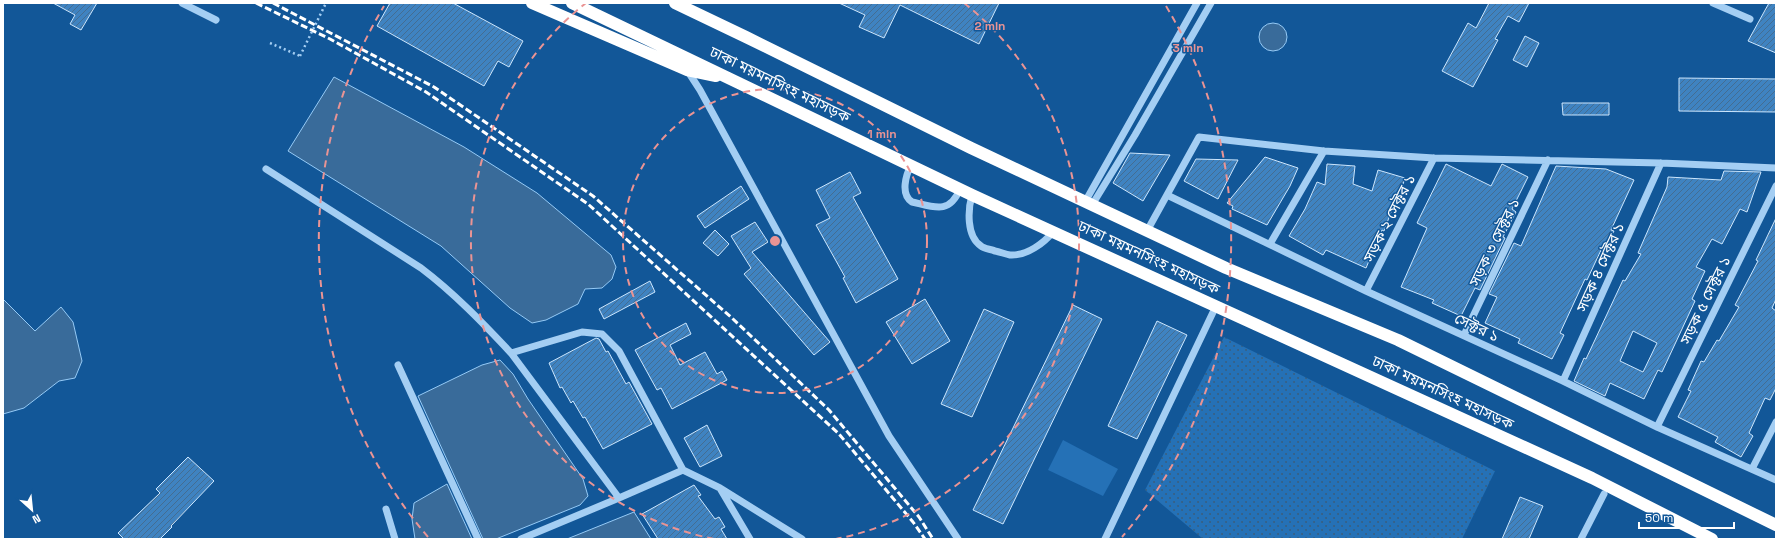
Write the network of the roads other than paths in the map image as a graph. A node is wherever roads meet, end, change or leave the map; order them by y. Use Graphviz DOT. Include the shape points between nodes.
graph roads {
  1 [pos="182,3"];
  2 [pos="532,3"];
  3 [pos="572,3"];
  4 [pos="675,3"];
  5 [pos="1197,3"];
  6 [pos="1211,3"];
  7 [pos="1713,3"];
  8 [pos="1750,19"];
  9 [pos="216,20"];
  10 [pos="687,70"];
  11 [pos="733,80"];
  12 [pos="1324,151"];
  13 [pos="1434,158"];
  14 [pos="1548,160"];
  15 [pos="1661,163"];
  16 [pos="911,165"];
  17 [pos="1776,168"];
  18 [pos="266,169"];
  19 [pos="1776,186"];
  20 [pos="960,189"];
  21 [pos="972,195"];
  22 [pos="1167,195"];
  23 [pos="1089,203"];
  24 [pos="1146,230"];
  25 [pos="1054,231"];
  26 [pos="1270,244"];
  27 [pos="1366,291"];
  28 [pos="1216,306"];
  29 [pos="1464,335"];
  30 [pos="510,353"];
  31 [pos="398,365"];
  32 [pos="1563,381"];
  33 [pos="1776,422"];
  34 [pos="1657,427"];
  35 [pos="683,470"];
  36 [pos="1752,470"];
  37 [pos="1776,480"];
  38 [pos="720,488"];
  39 [pos="1604,494"];
  40 [pos="619,498"];
  41 [pos="386,509"];
  42 [pos="1776,525"];
  43 [pos="1582,537"];
  44 [pos="396,539"];
  45 [pos="478,539"];
  46 [pos="521,539"];
  47 [pos="750,539"];
  48 [pos="802,539"];
  49 [pos="958,539"];
  50 [pos="1105,539"];
  51 [pos="1712,539"];
  1 -- 9 [label="street"];
  2 -- 10 [label="highway"];
  3 -- 11 [label="highway, ঢাকা ময়মনসিংহ মহাসড়ক"];
  4 -- 23 [label="highway, ঢাকা ময়মনসিংহ মহাসড়ক"];
  5 -- 23 [label="street"];
  6 -- 23 [label="street" via="1135,134"];
  7 -- 8 [label="street"];
  10 -- 11 [label="highway"];
  10 -- 49 [label="street" via="889,436"];
  11 -- 16 [label="highway, ঢাকা ময়মনসিংহ মহাসড়ক"];
  12 -- 13 [label="street"];
  12 -- 22 [label="street" via="1199,137"];
  12 -- 26 [label="street"];
  13 -- 14 [label="street"];
  13 -- 27 [label="street, সড়ক ২ সেক্টর ১"];
  14 -- 15 [label="street"];
  14 -- 29 [label="street, সড়ক ৩ সেক্টর ১"];
  15 -- 17 [label="street"];
  15 -- 32 [label="street, সড়ক ৪ সেক্টর ১"];
  16 -- 20 [label="highway, ঢাকা ময়মনসিংহ মহাসড়ক"];
  16 -- 20 [label="street" via="906,176 906,194 912,202 939,208 947,206 956,199"];
  18 -- 30 [label="street" via="421,268 484,324"];
  19 -- 34 [label="street, সড়ক ৫ সেক্টর ১"];
  20 -- 21 [label="highway, ঢাকা ময়মনসিংহ মহাসড়ক"];
  21 -- 25 [label="highway, ঢাকা ময়মনসিংহ মহাসড়ক"];
  21 -- 25 [label="street" via="969,205 970,228 974,240 981,246 1016,255 1027,252 1047,240"];
  22 -- 24 [label="street"];
  22 -- 26 [label="street, সেক্টর ১"];
  23 -- 24 [label="highway, ঢাকা ময়মনসিংহ মহাসড়ক"];
  24 -- 42 [label="highway, ঢাকা ময়মনসিংহ মহাসড়ক" via="1226,268 1398,340"];
  25 -- 28 [label="highway, ঢাকা ময়মনসিংহ মহাসড়ক"];
  26 -- 27 [label="street, সেক্টর ১"];
  27 -- 29 [label="street, সেক্টর ১"];
  28 -- 50 [label="street"];
  28 -- 51 [label="highway, ঢাকা ময়মনসিংহ মহাসড়ক" via="1592,478"];
  29 -- 32 [label="street, সেক্টর ১"];
  30 -- 35 [label="street" via="582,332 602,334 619,350"];
  30 -- 40 [label="street"];
  31 -- 45 [label="street"];
  32 -- 34 [label="street, সেক্টর ১"];
  33 -- 36 [label="street"];
  34 -- 36 [label="street, সেক্টর ১"];
  35 -- 38 [label="street"];
  35 -- 40 [label="street"];
  36 -- 37 [label="street, সেক্টর ১"];
  38 -- 47 [label="street"];
  38 -- 48 [label="street"];
  39 -- 43 [label="street"];
  40 -- 46 [label="street"];
  41 -- 44 [label="street"];
}
